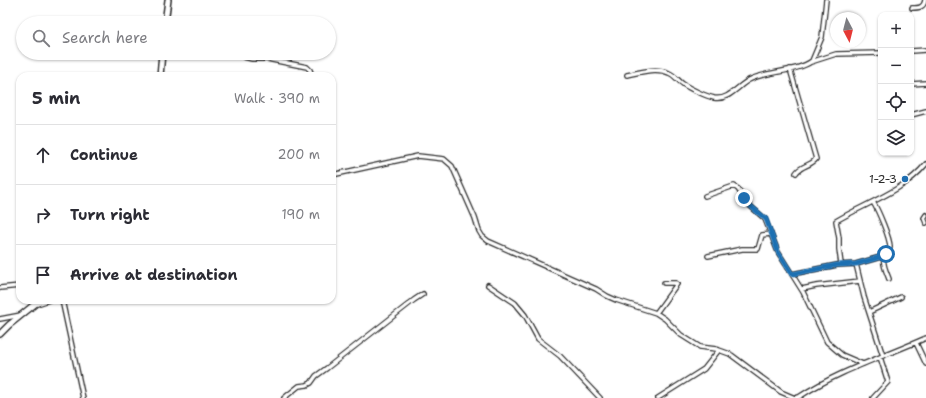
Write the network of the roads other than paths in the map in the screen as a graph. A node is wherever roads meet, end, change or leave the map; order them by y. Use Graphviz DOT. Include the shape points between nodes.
graph roads {
  1 [pos="168,0"];
  2 [pos="826,0"];
  3 [pos="925,0"];
  4 [pos="912,8"];
  5 [pos="166,16"];
  6 [pos="926,50"];
  7 [pos="914,51"];
  8 [pos="878,53"];
  9 [pos="161,60"];
  10 [pos="272,60"];
  11 [pos="810,62"];
  12 [pos="790,69"];
  13 [pos="160,72"];
  14 [pos="311,72"];
  15 [pos="627,75"];
  16 [pos="926,83"];
  17 [pos="914,84"];
  18 [pos="926,111"];
  19 [pos="914,114"];
  20 [pos="926,164"];
  21 [pos="796,173"];
  22 [pos="336,174"];
  23 [pos="706,196"];
  24 [pos="874,202"];
  25 [pos="926,215"];
  26 [pos="926,223"];
  27 [pos="771,234"];
  28 [pos="708,256"];
  29 [pos="884,256"];
  30 [pos="841,264"];
  31 [pos="856,264"];
  32 [pos="792,274"];
  33 [pos="889,279"];
  34 [pos="860,281"];
  35 [pos="664,283"];
  36 [pos="488,285"];
  37 [pos="16,286"];
  38 [pos="0,288"];
  39 [pos="802,289"];
  40 [pos="423,294"];
  41 [pos="901,297"];
  42 [pos="35,304"];
  43 [pos="63,304"];
  44 [pos="870,312"];
  45 [pos="656,313"];
  46 [pos="21,315"];
  47 [pos="0,318"];
  48 [pos="0,334"];
  49 [pos="926,338"];
  50 [pos="916,343"];
  51 [pos="719,350"];
  52 [pos="881,356"];
  53 [pos="863,364"];
  54 [pos="926,364"];
  55 [pos="83,398"];
  56 [pos="284,398"];
  57 [pos="600,398"];
  58 [pos="658,398"];
  59 [pos="798,398"];
  60 [pos="873,398"];
  1 -- 5 [label="street"];
  2 -- 11 [label="street" via="822,36"];
  3 -- 4 [label="street" via="922,7"];
  6 -- 7 [label="street"];
  8 -- 11 [label="street" via="836,54"];
  9 -- 13 [label="street"];
  10 -- 14 [label="street" via="307,67"];
  11 -- 12 [label="street"];
  12 -- 15 [label="street" via="749,80 733,92 719,98 688,87 666,72 650,71"];
  12 -- 21 [label="street" via="816,157 816,160"];
  16 -- 17 [label="street"];
  18 -- 19 [label="street"];
  20 -- 24 [label="street" via="913,178"];
  22 -- 45 [label="street" via="418,156 444,159 452,166 479,231 488,241 607,296"];
  23 -- 27 [label="street" via="736,187 748,204 766,219"];
  24 -- 29 [label="street" via="890,244"];
  24 -- 30 [label="street" via="835,222 839,235"];
  25 -- 26 [label="street"];
  27 -- 28 [label="street" via="762,235 758,249 742,249"];
  27 -- 32 [label="street" via="780,256"];
  29 -- 31 [label="street"];
  29 -- 33 [label="street"];
  30 -- 31 [label="street"];
  30 -- 32 [label="street"];
  31 -- 34 [label="street"];
  32 -- 39 [label="street"];
  34 -- 39 [label="street"];
  34 -- 44 [label="street"];
  35 -- 45 [label="street" via="677,284"];
  36 -- 57 [label="street" via="515,303 538,339 560,356"];
  37 -- 38 [label="street"];
  39 -- 53 [label="street" via="829,345 842,355"];
  40 -- 56 [label="street" via="316,376 311,383 299,386"];
  41 -- 44 [label="street"];
  42 -- 46 [label="street"];
  43 -- 55 [label="street"];
  44 -- 52 [label="street"];
  45 -- 51 [label="street" via="681,335 700,347"];
  46 -- 47 [label="street"];
  46 -- 48 [label="street"];
  49 -- 50 [label="street"];
  50 -- 52 [label="street"];
  50 -- 54 [label="street"];
  51 -- 58 [label="street" via="704,369"];
  51 -- 59 [label="street" via="733,356 781,392"];
  52 -- 53 [label="street"];
  52 -- 60 [label="street" via="888,382"];
  53 -- 59 [label="street" via="822,382"];
}
